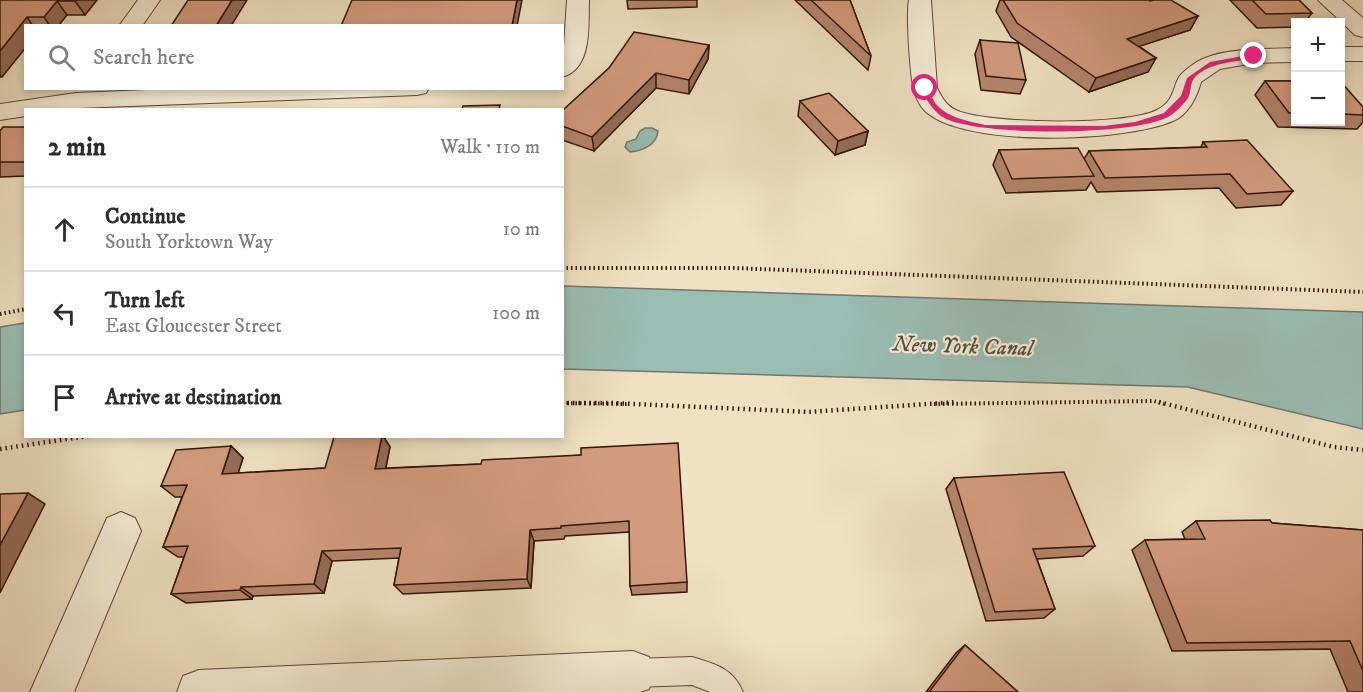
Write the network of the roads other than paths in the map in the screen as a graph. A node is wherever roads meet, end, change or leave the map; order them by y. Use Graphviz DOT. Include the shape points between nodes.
graph roads {
  1 [pos="149,0"];
  2 [pos="578,0"];
  3 [pos="920,0"];
  4 [pos="1329,0"];
  5 [pos="131,24"];
  6 [pos="1363,30"];
  7 [pos="1345,54"];
  8 [pos="1363,54"];
  9 [pos="1291,55"];
  10 [pos="564,69"];
  11 [pos="305,90"];
  12 [pos="80,94"];
  13 [pos="0,112"];
  14 [pos="121,531"];
  15 [pos="633,673"];
  16 [pos="462,686"];
  17 [pos="52,692"];
  18 [pos="199,692"];
  19 [pos="729,692"];
  1 -- 5 [label="street"];
  2 -- 10 [label="street" via="573,55"];
  3 -- 9 [label="street" via="925,88 932,104 947,116 985,127 1104,129 1135,124 1166,115 1185,97 1190,79 1213,63"];
  4 -- 6 [label="street"];
  7 -- 8 [label="street"];
  11 -- 12 [label="street"];
  12 -- 13 [label="street"];
  14 -- 17 [label="street"];
  15 -- 16 [label="street"];
  15 -- 19 [label="lane" via="693,671 717,678"];
  16 -- 18 [label="street"];
}
